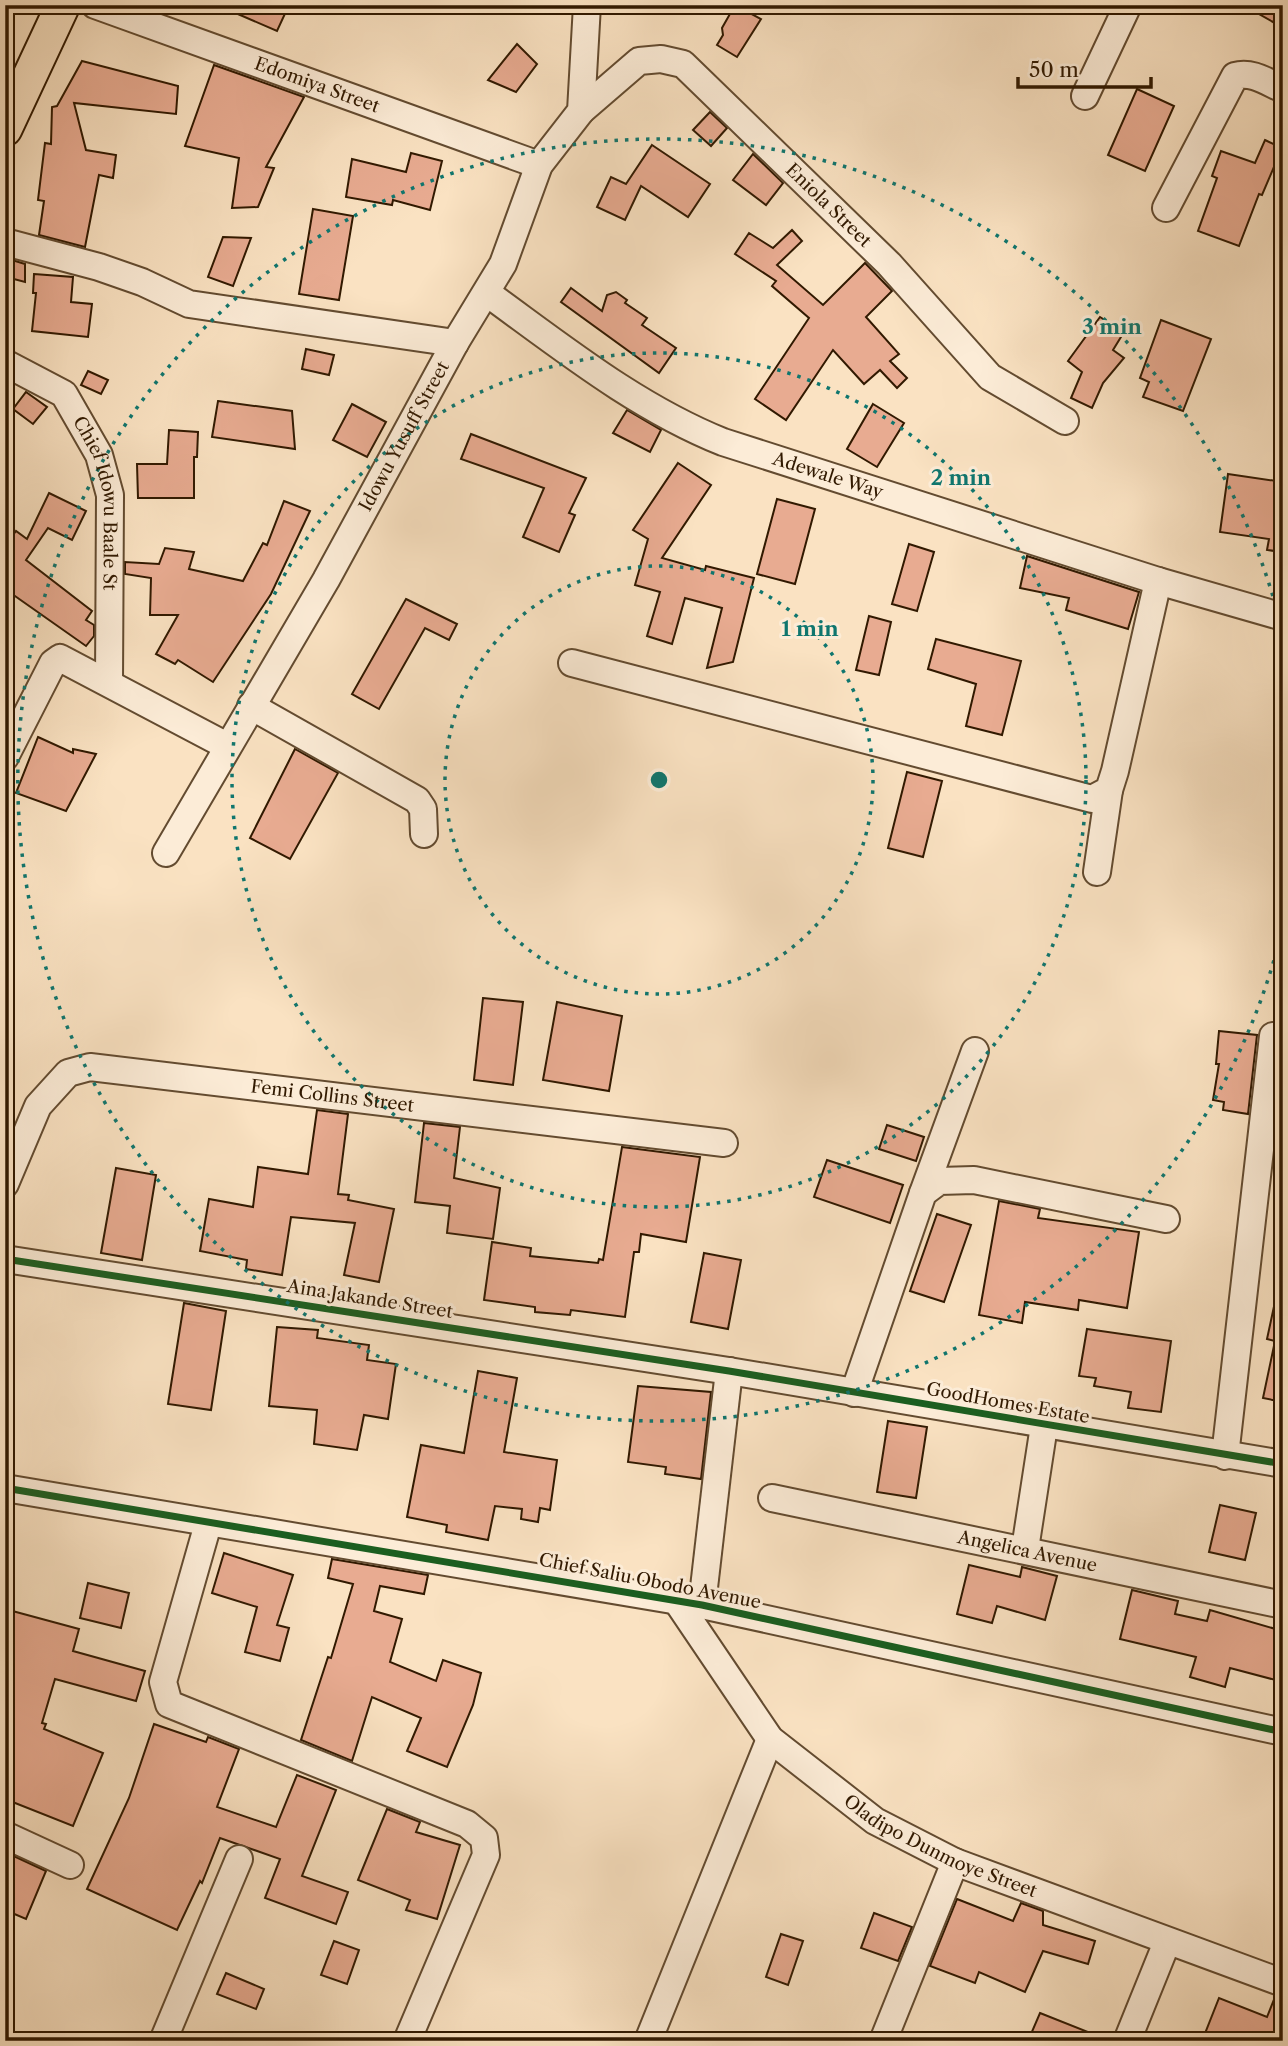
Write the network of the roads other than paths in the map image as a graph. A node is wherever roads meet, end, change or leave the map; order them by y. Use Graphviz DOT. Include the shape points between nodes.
graph roads {
  1 [pos="42,5"];
  2 [pos="62,5"];
  3 [pos="95,5"];
  4 [pos="587,5"];
  5 [pos="1128,5"];
  6 [pos="5,84"];
  7 [pos="1283,89"];
  8 [pos="1085,96"];
  9 [pos="581,111"];
  10 [pos="5,129"];
  11 [pos="539,165"];
  12 [pos="1166,208"];
  13 [pos="5,242"];
  14 [pos="487,293"];
  15 [pos="456,343"];
  16 [pos="5,363"];
  17 [pos="1065,421"];
  18 [pos="1158,581"];
  19 [pos="1283,617"];
  20 [pos="572,663"];
  21 [pos="109,682"];
  22 [pos="251,706"];
  23 [pos="227,746"];
  24 [pos="5,757"];
  25 [pos="1109,790"];
  26 [pos="424,834"];
  27 [pos="166,853"];
  28 [pos="1097,872"];
  29 [pos="1272,1036"];
  30 [pos="975,1051"];
  31 [pos="724,1143"];
  32 [pos="5,1184"];
  33 [pos="923,1193"];
  34 [pos="1166,1219"];
  35 [pos="5,1259"];
  36 [pos="729,1371"];
  37 [pos="853,1393"];
  38 [pos="1044,1426"];
  39 [pos="1225,1456"];
  40 [pos="1283,1464"];
  41 [pos="5,1488"];
  42 [pos="772,1499"];
  43 [pos="208,1524"];
  44 [pos="1025,1549"];
  45 [pos="676,1600"];
  46 [pos="702,1605"];
  47 [pos="1283,1605"];
  48 [pos="1283,1732"];
  49 [pos="770,1739"];
  50 [pos="5,1835"];
  51 [pos="239,1859"];
  52 [pos="955,1862"];
  53 [pos="70,1865"];
  54 [pos="1167,1942"];
  55 [pos="1283,1983"];
  56 [pos="163,2041"];
  57 [pos="407,2041"];
  58 [pos="648,2041"];
  59 [pos="883,2041"];
  60 [pos="1127,2041"];
  1 -- 6 [label="main road"];
  2 -- 10 [label="main road"];
  3 -- 11 [label="street, Edomiya Street"];
  4 -- 9 [label="street"];
  5 -- 8 [label="street"];
  7 -- 12 [label="street" via="1256,77 1235,76"];
  9 -- 11 [label="street, Idowu Yusuff Street"];
  9 -- 17 [label="street, Eniola Street" via="639,61 683,64 889,264 990,377"];
  11 -- 14 [label="street, Idowu Yusuff Street" via="503,264"];
  13 -- 15 [label="street" via="110,271 188,304"];
  14 -- 15 [label="street, Idowu Yusuff Street"];
  14 -- 18 [label="street, Adewale Way" via="676,423"];
  15 -- 22 [label="street, Idowu Yusuff Street"];
  16 -- 21 [label="street, Chief Idowu Baale St" via="64,394 99,455 110,495"];
  18 -- 19 [label="street, Adewale Way"];
  18 -- 25 [label="street"];
  20 -- 25 [label="street" via="1092,799"];
  21 -- 23 [label="street"];
  21 -- 24 [label="street" via="60,658 53,663"];
  22 -- 23 [label="street, Idowu Yusuff Street"];
  22 -- 26 [label="street" via="417,800 423,809"];
  23 -- 27 [label="street, Idowu Yusuff Street"];
  25 -- 28 [label="street"];
  29 -- 39 [label="street"];
  30 -- 33 [label="street"];
  31 -- 32 [label="street, Femi Collins Street" via="90,1068 68,1073 38,1105"];
  33 -- 34 [label="street" via="939,1181 974,1180"];
  33 -- 37 [label="street"];
  35 -- 36 [label="street, Aina Jakande Street"];
  36 -- 37 [label="street, GoodHomes Estate"];
  36 -- 46 [label="street"];
  37 -- 38 [label="street, GoodHomes Estate"];
  38 -- 39 [label="street, GoodHomes Estate"];
  38 -- 44 [label="street"];
  39 -- 40 [label="street, GoodHomes Estate"];
  41 -- 43 [label="street, Chief Saliu Obodo Avenue"];
  42 -- 44 [label="street, Angelica Avenue"];
  43 -- 45 [label="street, Chief Saliu Obodo Avenue"];
  43 -- 57 [label="street" via="163,1682 169,1704 467,1824 484,1838 486,1854"];
  44 -- 47 [label="street, Angelica Avenue"];
  45 -- 46 [label="street, Chief Saliu Obodo Avenue"];
  45 -- 49 [label="street, Oladipo Dunmoye Street"];
  46 -- 48 [label="street, Chief Saliu Obodo Avenue"];
  49 -- 52 [label="street, Oladipo Dunmoye Street" via="875,1821"];
  49 -- 58 [label="street"];
  50 -- 53 [label="street"];
  51 -- 56 [label="street"];
  52 -- 54 [label="street, Oladipo Dunmoye Street"];
  52 -- 59 [label="street"];
  54 -- 55 [label="street, Oladipo Dunmoye Street"];
  54 -- 60 [label="street"];
}
